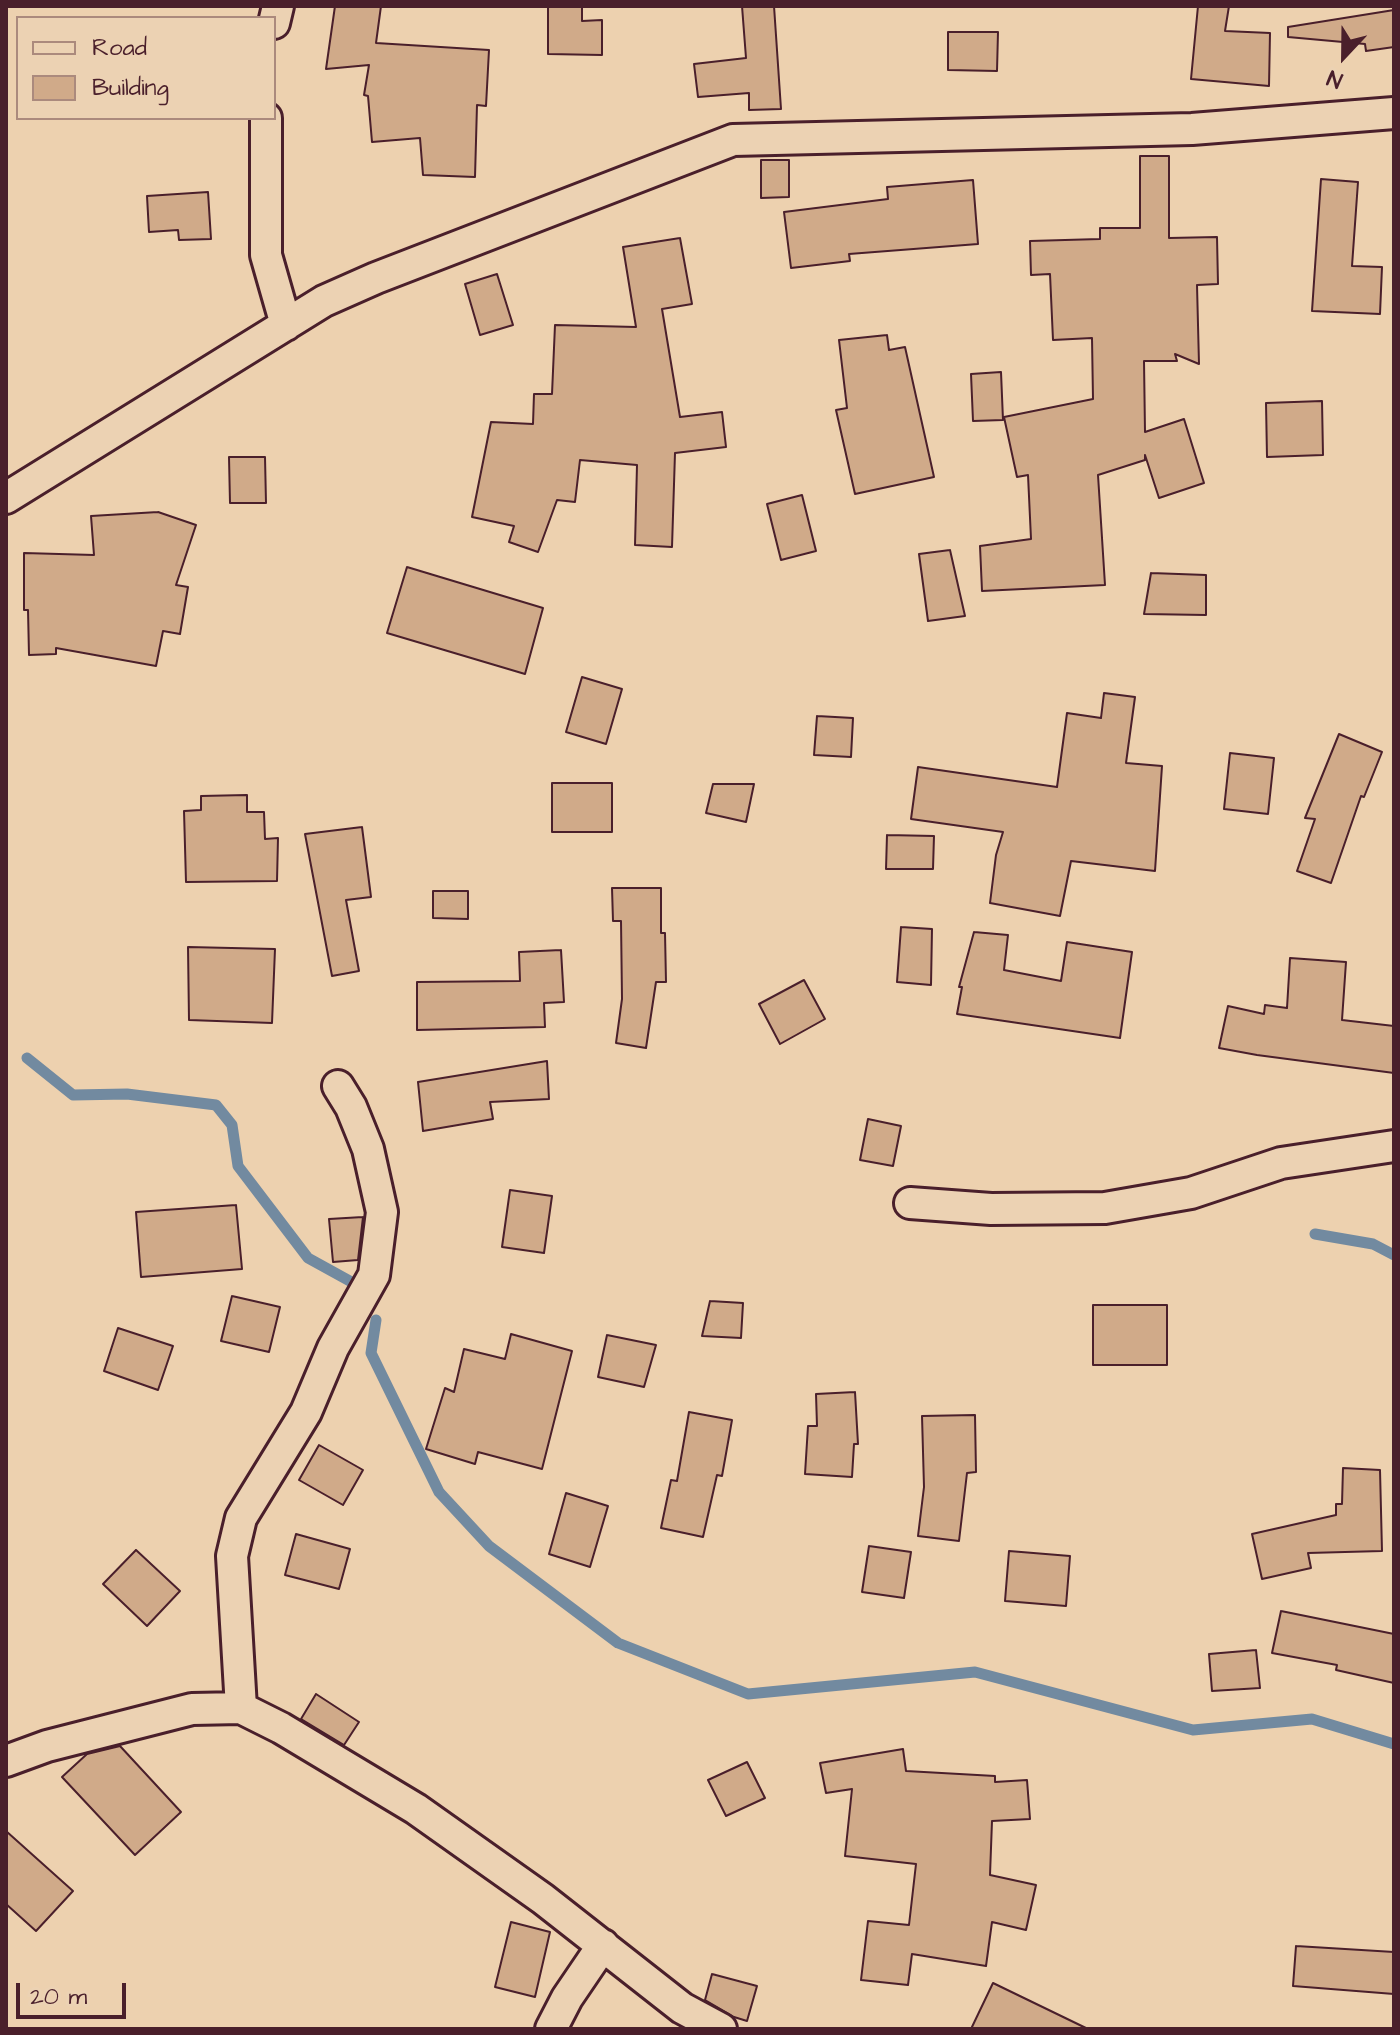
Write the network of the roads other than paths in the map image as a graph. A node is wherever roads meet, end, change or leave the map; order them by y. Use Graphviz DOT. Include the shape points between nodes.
graph roads {
  1 [pos="1394,113"];
  2 [pos="266,120"];
  3 [pos="286,325"];
  4 [pos="6,498"];
  5 [pos="338,1086"];
  6 [pos="1394,1146"];
  7 [pos="910,1203"];
  8 [pos="241,1708"];
  9 [pos="6,1761"];
  10 [pos="603,1945"];
  11 [pos="551,2029"];
  12 [pos="721,2029"];
  1 -- 3 [label="street" via="1192,129 733,140 376,278"];
  2 -- 3 [label="street" via="266,255"];
  3 -- 4 [label="street"];
  5 -- 8 [label="street" via="368,1149 382,1212 374,1275 333,1348 306,1412 241,1518 232,1556"];
  6 -- 7 [label="street" via="1281,1163 1191,1193 1105,1208"];
  8 -- 9 [label="street" via="192,1709"];
  8 -- 10 [label="street" via="416,1809"];
  10 -- 11 [label="street"];
  10 -- 12 [label="street" via="682,2008"];
}
